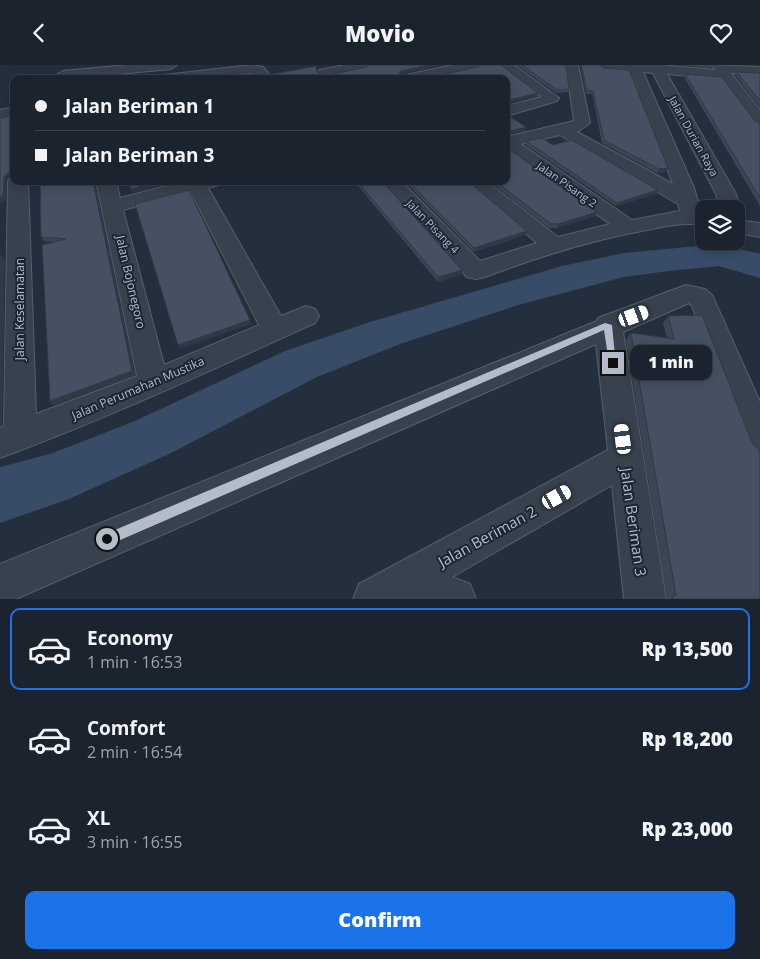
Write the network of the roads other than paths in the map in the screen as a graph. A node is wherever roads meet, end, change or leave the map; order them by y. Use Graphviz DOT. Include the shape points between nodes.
graph roads {
  1 [pos="171,65"];
  2 [pos="366,65"];
  3 [pos="472,65"];
  4 [pos="505,65"];
  5 [pos="603,65"];
  6 [pos="570,66"];
  7 [pos="633,66"];
  8 [pos="656,67"];
  9 [pos="223,68"];
  10 [pos="721,69"];
  11 [pos="760,71"];
  12 [pos="323,72"];
  13 [pos="64,75"];
  14 [pos="206,75"];
  15 [pos="262,75"];
  16 [pos="425,75"];
  17 [pos="524,77"];
  18 [pos="510,80"];
  19 [pos="735,88"];
  20 [pos="752,90"];
  21 [pos="510,110"];
  22 [pos="758,115"];
  23 [pos="562,130"];
  24 [pos="510,141"];
  25 [pos="510,145"];
  26 [pos="107,185"];
  27 [pos="191,185"];
  28 [pos="203,185"];
  29 [pos="394,185"];
  30 [pos="479,185"];
  31 [pos="12,187"];
  32 [pos="727,200"];
  33 [pos="113,206"];
  34 [pos="692,206"];
  35 [pos="628,227"];
  36 [pos="745,228"];
  37 [pos="760,230"];
  38 [pos="9,243"];
  39 [pos="555,246"];
  40 [pos="306,316"];
  41 [pos="608,325"];
  42 [pos="275,330"];
  43 [pos="154,383"];
  44 [pos="10,440"];
  45 [pos="760,441"];
  46 [pos="626,458"];
  47 [pos="0,585"];
  48 [pos="388,591"];
  49 [pos="455,599"];
  50 [pos="644,599"];
  1 -- 13 [label="street"];
  2 -- 12 [label="street"];
  3 -- 16 [label="street"];
  4 -- 17 [label="street"];
  5 -- 7 [label="street"];
  6 -- 23 [label="street" via="582,123"];
  7 -- 8 [label="street"];
  7 -- 34 [label="street, Jalan Durian Raya"];
  8 -- 10 [label="street"];
  8 -- 32 [label="street, Jalan Durian Raya"];
  9 -- 14 [label="street"];
  9 -- 15 [label="street" via="252,69"];
  10 -- 11 [label="street"];
  10 -- 19 [label="street"];
  17 -- 18 [label="street"];
  17 -- 21 [label="street" via="552,98"];
  19 -- 20 [label="street"];
  19 -- 22 [label="street"];
  23 -- 24 [label="street"];
  23 -- 34 [label="street"];
  25 -- 35 [label="street, Jalan Pisang 2"];
  26 -- 33 [label="street, Jalan Bojonegoro"];
  27 -- 33 [label="street"];
  28 -- 42 [label="street"];
  29 -- 39 [label="street, Jalan Pisang 4" via="476,271"];
  30 -- 39 [label="street"];
  31 -- 38 [label="street, Jalan Keselamatan"];
  33 -- 43 [label="street, Jalan Bojonegoro"];
  34 -- 35 [label="street"];
  35 -- 39 [label="street"];
  36 -- 37 [label="street"];
  38 -- 44 [label="street, Jalan Keselamatan"];
  40 -- 42 [label="street, Jalan Perumahan Mustika"];
  41 -- 45 [label="street" via="686,294 696,295 703,301"];
  41 -- 46 [label="street, Jalan Beriman 3"];
  41 -- 47 [label="street"];
  42 -- 43 [label="street, Jalan Perumahan Mustika"];
  43 -- 44 [label="street, Jalan Perumahan Mustika"];
  46 -- 48 [label="street, Jalan Beriman 2"];
  46 -- 50 [label="street, Jalan Beriman 3"];
  48 -- 49 [label="street"];
}
